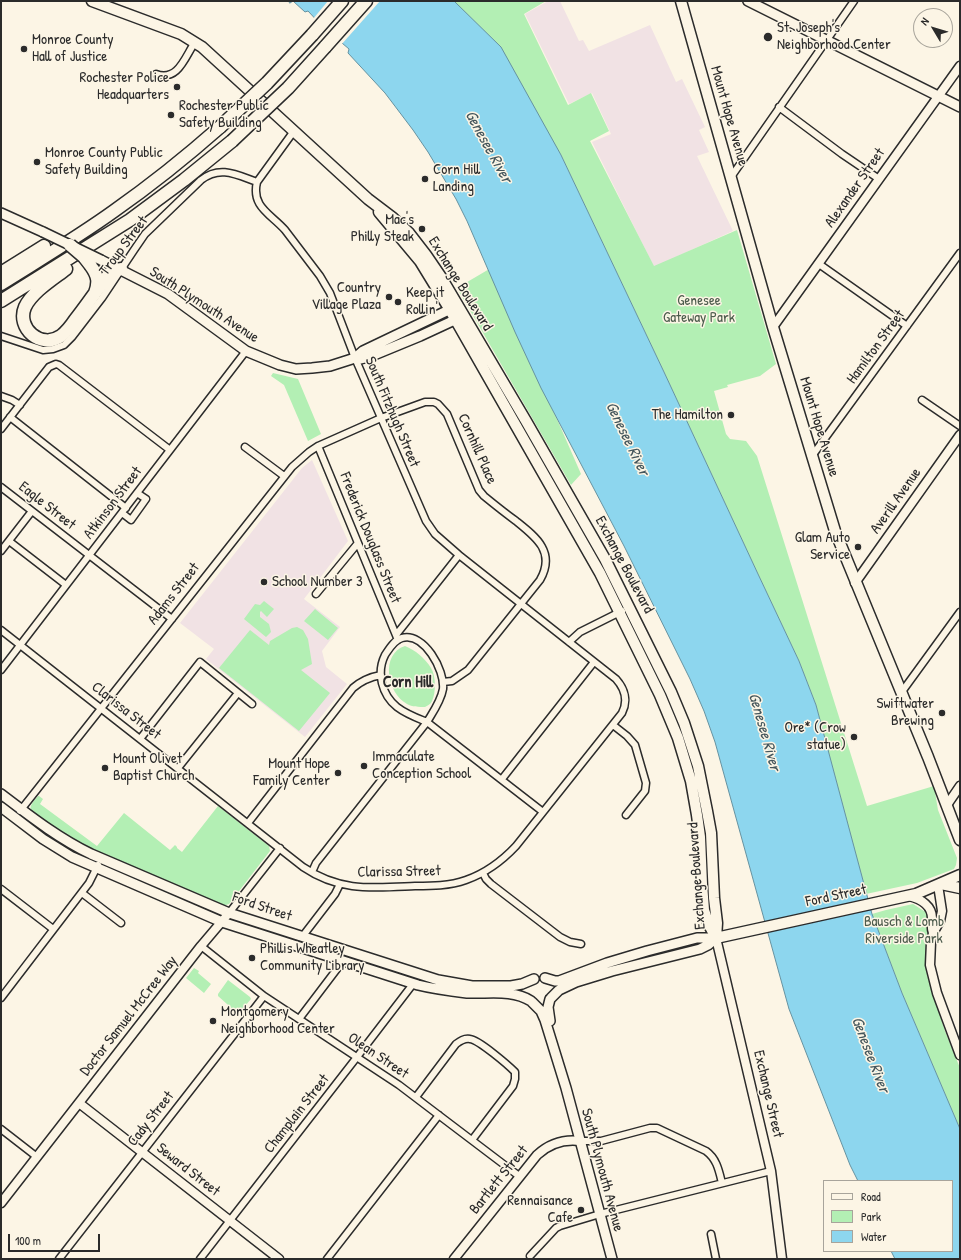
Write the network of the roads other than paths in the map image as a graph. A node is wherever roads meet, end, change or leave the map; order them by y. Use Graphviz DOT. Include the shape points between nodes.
graph roads {
  1 [pos="342,1"];
  2 [pos="366,1"];
  3 [pos="748,1"];
  4 [pos="854,1"];
  5 [pos="95,2"];
  6 [pos="683,4"];
  7 [pos="826,41"];
  8 [pos="195,42"];
  9 [pos="960,66"];
  10 [pos="156,74"];
  11 [pos="939,96"];
  12 [pos="779,107"];
  13 [pos="960,107"];
  14 [pos="294,131"];
  15 [pos="175,164"];
  16 [pos="730,176"];
  17 [pos="879,179"];
  18 [pos="257,182"];
  19 [pos="1,213"];
  20 [pos="120,227"];
  21 [pos="70,245"];
  22 [pos="960,253"];
  23 [pos="96,263"];
  24 [pos="819,264"];
  25 [pos="121,269"];
  26 [pos="1,273"];
  27 [pos="1,284"];
  28 [pos="91,300"];
  29 [pos="1,301"];
  30 [pos="454,308"];
  31 [pos="460,318"];
  32 [pos="907,326"];
  33 [pos="773,327"];
  34 [pos="1,336"];
  35 [pos="246,351"];
  36 [pos="355,358"];
  37 [pos="1,396"];
  38 [pos="922,400"];
  39 [pos="20,405"];
  40 [pos="10,417"];
  41 [pos="380,418"];
  42 [pos="960,426"];
  43 [pos="1,429"];
  44 [pos="960,435"];
  45 [pos="318,446"];
  46 [pos="245,447"];
  47 [pos="170,450"];
  48 [pos="812,456"];
  49 [pos="284,476"];
  50 [pos="1,487"];
  51 [pos="137,493"];
  52 [pos="124,510"];
  53 [pos="32,511"];
  54 [pos="9,541"];
  55 [pos="358,543"];
  56 [pos="1,551"];
  57 [pos="90,555"];
  58 [pos="459,555"];
  59 [pos="855,583"];
  60 [pos="66,585"];
  61 [pos="316,594"];
  62 [pos="521,604"];
  63 [pos="630,608"];
  64 [pos="620,612"];
  65 [pos="960,612"];
  66 [pos="172,618"];
  67 [pos="1,630"];
  68 [pos="397,637"];
  69 [pos="569,642"];
  70 [pos="20,645"];
  71 [pos="594,662"];
  72 [pos="1,670"];
  73 [pos="381,675"];
  74 [pos="443,682"];
  75 [pos="238,693"];
  76 [pos="901,693"];
  77 [pos="252,704"];
  78 [pos="101,708"];
  79 [pos="427,722"];
  80 [pos="613,724"];
  81 [pos="140,739"];
  82 [pos="178,768"];
  83 [pos="502,779"];
  84 [pos="960,786"];
  85 [pos="1,794"];
  86 [pos="947,804"];
  87 [pos="1,807"];
  88 [pos="21,809"];
  89 [pos="543,812"];
  90 [pos="626,815"];
  91 [pos="14,818"];
  92 [pos="248,823"];
  93 [pos="960,840"];
  94 [pos="280,848"];
  95 [pos="101,858"];
  96 [pos="97,868"];
  97 [pos="312,872"];
  98 [pos="483,873"];
  99 [pos="960,875"];
  100 [pos="340,884"];
  101 [pos="940,884"];
  102 [pos="960,888"];
  103 [pos="1,889"];
  104 [pos="82,893"];
  105 [pos="903,896"];
  106 [pos="229,913"];
  107 [pos="222,922"];
  108 [pos="121,923"];
  109 [pos="53,929"];
  110 [pos="934,934"];
  111 [pos="302,937"];
  112 [pos="716,938"];
  113 [pos="581,944"];
  114 [pos="201,946"];
  115 [pos="343,961"];
  116 [pos="545,978"];
  117 [pos="534,979"];
  118 [pos="413,984"];
  119 [pos="264,996"];
  120 [pos="1,998"];
  121 [pos="550,999"];
  122 [pos="532,1002"];
  123 [pos="299,1019"];
  124 [pos="960,1055"];
  125 [pos="357,1057"];
  126 [pos="566,1088"];
  127 [pos="416,1097"];
  128 [pos="79,1103"];
  129 [pos="439,1115"];
  130 [pos="1,1130"];
  131 [pos="472,1140"];
  132 [pos="580,1141"];
  133 [pos="142,1152"];
  134 [pos="37,1157"];
  135 [pos="771,1171"];
  136 [pos="519,1176"];
  137 [pos="722,1182"];
  138 [pos="1,1203"];
  139 [pos="600,1214"];
  140 [pos="230,1220"];
  141 [pos="711,1234"];
  142 [pos="530,1256"];
  143 [pos="59,1259"];
  144 [pos="200,1259"];
  145 [pos="279,1259"];
  146 [pos="326,1259"];
  147 [pos="454,1259"];
  148 [pos="612,1259"];
  149 [pos="714,1259"];
  150 [pos="782,1259"];
  1 -- 15 [label="highway, bridge" via="271,79 220,127"];
  2 -- 20 [label="highway, bridge" via="288,88 232,141"];
  3 -- 7 [label="main road"];
  4 -- 7 [label="street"];
  5 -- 8 [label="main road, Exchange Boulevard"];
  6 -- 16 [label="main road, Mount Hope Avenue"];
  7 -- 11 [label="main road"];
  7 -- 12 [label="street"];
  8 -- 10 [label="street" via="174,73 166,76"];
  8 -- 14 [label="main road, Exchange Boulevard"];
  9 -- 11 [label="street, Alexander Street"];
  11 -- 13 [label="main road"];
  11 -- 17 [label="street, Alexander Street"];
  12 -- 16 [label="street"];
  12 -- 17 [label="street"];
  14 -- 18 [label="street"];
  14 -- 30 [label="main road, Exchange Boulevard" via="414,239 434,265"];
  15 -- 26 [label="highway"];
  15 -- 27 [label="highway" via="113,212"];
  16 -- 33 [label="main road, Mount Hope Avenue"];
  17 -- 24 [label="street, Alexander Street"];
  18 -- 25 [label="street, Troup Street" via="225,172 212,173 205,177 148,231"];
  18 -- 36 [label="street, South Fitzhugh Street" via="255,190 258,202 285,230 326,284"];
  19 -- 21 [label="main road, bridge"];
  20 -- 28 [label="highway" via="50,281 28,302 23,316 24,324 30,334 37,338 55,340 66,332"];
  20 -- 29 [label="highway"];
  21 -- 23 [label="highway, bridge"];
  22 -- 32 [label="street, Hamilton Street"];
  23 -- 25 [label="main road, South Plymouth Avenue"];
  23 -- 28 [label="highway" via="98,280"];
  24 -- 32 [label="street"];
  24 -- 33 [label="street, Alexander Street"];
  25 -- 28 [label="highway" via="110,273"];
  25 -- 34 [label="street, Troup Street" via="72,337 60,347 37,349"];
  25 -- 35 [label="main road, South Plymouth Avenue" via="168,294"];
  30 -- 31 [label="main road, Exchange Boulevard"];
  30 -- 36 [label="main road, South Plymouth Avenue" via="363,351"];
  31 -- 36 [label="main road, South Plymouth Avenue" via="370,357"];
  31 -- 63 [label="main road, Exchange Boulevard" via="503,381"];
  31 -- 64 [label="main road, Exchange Boulevard"];
  32 -- 48 [label="street, Hamilton Street"];
  33 -- 48 [label="main road, Mount Hope Avenue"];
  35 -- 36 [label="main road, South Plymouth Avenue" via="296,369 330,366"];
  35 -- 47 [label="street, Atkinson Street"];
  36 -- 41 [label="street, South Fitzhugh Street"];
  37 -- 39 [label="street"];
  38 -- 42 [label="street"];
  39 -- 40 [label="street"];
  39 -- 47 [label="street" via="49,367 54,364 60,365"];
  40 -- 43 [label="street"];
  40 -- 52 [label="street"];
  41 -- 45 [label="street, Adams Street"];
  41 -- 58 [label="street, South Fitzhugh Street" via="430,528"];
  41 -- 62 [label="street, Cornhill Place" via="425,402 434,402 444,411 479,490 536,538 544,549 544,573"];
  44 -- 59 [label="street, Averill Avenue"];
  45 -- 49 [label="street, Adams Street" via="300,459"];
  45 -- 55 [label="street, Frederick Douglass Street"];
  46 -- 49 [label="street"];
  47 -- 51 [label="street, Atkinson Street"];
  48 -- 59 [label="main road, Mount Hope Avenue" via="835,531"];
  49 -- 66 [label="street, Adams Street"];
  50 -- 53 [label="street, Eagle Street"];
  51 -- 52 [label="street, Atkinson Street"];
  51 -- 52 [label="street" via="146,499 130,520"];
  52 -- 57 [label="street, Atkinson Street"];
  53 -- 54 [label="street"];
  53 -- 57 [label="street, Eagle Street"];
  54 -- 56 [label="street"];
  54 -- 60 [label="street"];
  55 -- 61 [label="street"];
  55 -- 68 [label="street, Frederick Douglass Street"];
  57 -- 60 [label="street, Atkinson Street"];
  57 -- 66 [label="street, Eagle Street"];
  58 -- 62 [label="street, South Fitzhugh Street"];
  58 -- 68 [label="street"];
  59 -- 76 [label="main road, Mount Hope Avenue"];
  60 -- 70 [label="street, Atkinson Street"];
  62 -- 69 [label="street, South Fitzhugh Street"];
  62 -- 74 [label="street, Cornhill Place" via="468,670 452,681"];
  63 -- 64 [label="street"];
  63 -- 112 [label="main road, Exchange Boulevard" via="676,702 698,766 711,833"];
  64 -- 69 [label="street" via="580,632"];
  64 -- 112 [label="main road, Exchange Boulevard" via="663,700 682,748 697,815 706,919"];
  65 -- 76 [label="street"];
  66 -- 78 [label="street, Adams Street"];
  67 -- 70 [label="street, Clarissa Street"];
  68 -- 73 [label="street" via="384,657"];
  68 -- 74 [label="street" via="414,639 423,645 436,662"];
  69 -- 71 [label="street, South Fitzhugh Street"];
  70 -- 72 [label="street, Atkinson Street"];
  70 -- 78 [label="street, Clarissa Street"];
  71 -- 80 [label="street, Clarissa Street" via="619,682 624,693 624,710"];
  71 -- 83 [label="street"];
  73 -- 79 [label="street" via="383,688 393,703 408,714"];
  73 -- 92 [label="street" via="367,679 353,688"];
  74 -- 79 [label="street" via="440,699"];
  75 -- 77 [label="street"];
  75 -- 81 [label="street" via="200,662"];
  75 -- 82 [label="street"];
  76 -- 86 [label="main road, Mount Hope Avenue"];
  78 -- 81 [label="street, Clarissa Street"];
  78 -- 88 [label="street, Adams Street"];
  79 -- 83 [label="street"];
  79 -- 97 [label="street" via="316,863"];
  80 -- 89 [label="street, Clarissa Street"];
  80 -- 90 [label="street" via="634,743 646,782 645,791"];
  81 -- 82 [label="street, Clarissa Street"];
  82 -- 92 [label="street, Clarissa Street"];
  83 -- 89 [label="street"];
  84 -- 86 [label="street"];
  85 -- 88 [label="main road, Ford Street"];
  86 -- 93 [label="main road, Mount Hope Avenue"];
  87 -- 91 [label="main road, Ford Street"];
  88 -- 91 [label="street, Adams Street"];
  88 -- 95 [label="main road, Ford Street" via="61,838"];
  89 -- 98 [label="street, Clarissa Street" via="510,852"];
  91 -- 96 [label="main road, Ford Street" via="52,846"];
  92 -- 94 [label="street, Clarissa Street"];
  94 -- 97 [label="street, Clarissa Street"];
  94 -- 106 [label="street, Doctor Samuel McCree Way"];
  95 -- 96 [label="street"];
  95 -- 106 [label="main road, Ford Street"];
  96 -- 104 [label="street"];
  96 -- 107 [label="main road, Ford Street"];
  97 -- 100 [label="street, Clarissa Street"];
  98 -- 100 [label="street, Clarissa Street" via="447,885 369,888"];
  98 -- 113 [label="street" via="491,884 560,937"];
  99 -- 101 [label="main road, Ford Street"];
  100 -- 111 [label="street"];
  101 -- 102 [label="main road"];
  101 -- 105 [label="main road, Ford Street" via="916,894"];
  101 -- 110 [label="street" via="942,911"];
  103 -- 109 [label="street"];
  104 -- 108 [label="street"];
  104 -- 109 [label="street"];
  105 -- 110 [label="street" via="915,898 928,906 933,917"];
  105 -- 112 [label="main road, Ford Street"];
  106 -- 107 [label="street, Doctor Samuel McCree Way"];
  106 -- 111 [label="main road, Ford Street"];
  107 -- 114 [label="street, Doctor Samuel McCree Way"];
  107 -- 115 [label="main road, Ford Street"];
  109 -- 120 [label="street"];
  110 -- 124 [label="street" via="930,953 933,979"];
  111 -- 117 [label="main road, Ford Street" via="450,983 511,986"];
  112 -- 116 [label="main road, Ford Street" via="700,938 673,944 561,980"];
  112 -- 121 [label="main road, Ford Street" via="700,949 571,984 559,990"];
  112 -- 135 [label="street, Exchange Street"];
  114 -- 119 [label="street, Olean Street"];
  114 -- 128 [label="street, Doctor Samuel McCree Way"];
  115 -- 118 [label="main road, Ford Street"];
  115 -- 123 [label="street"];
  116 -- 117 [label="main road"];
  116 -- 121 [label="main road" via="552,987"];
  117 -- 122 [label="main road" via="526,988 526,994"];
  118 -- 122 [label="main road, Ford Street" via="460,992 512,994 523,996"];
  118 -- 125 [label="street, Champlain Street"];
  119 -- 123 [label="street, Olean Street"];
  119 -- 133 [label="street, Cady Street"];
  121 -- 122 [label="main road" via="541,1004"];
  121 -- 126 [label="main road, South Plymouth Avenue" via="548,1012"];
  122 -- 126 [label="main road, South Plymouth Avenue" via="542,1014"];
  123 -- 125 [label="street, Olean Street"];
  125 -- 127 [label="street, Olean Street"];
  125 -- 140 [label="street, Champlain Street"];
  126 -- 132 [label="main road, South Plymouth Avenue"];
  127 -- 129 [label="street, Olean Street"];
  127 -- 131 [label="street" via="456,1044 462,1039 470,1038 478,1042 515,1072 515,1079 513,1086"];
  128 -- 133 [label="street, Seward Street"];
  128 -- 134 [label="street, Doctor Samuel McCree Way"];
  129 -- 131 [label="street, Olean Street"];
  129 -- 146 [label="street"];
  130 -- 134 [label="street"];
  131 -- 136 [label="street, Olean Street"];
  132 -- 136 [label="street, Bartlett Street" via="569,1140 546,1147"];
  132 -- 137 [label="street" via="601,1141 657,1128 706,1150 716,1162"];
  132 -- 139 [label="main road, South Plymouth Avenue"];
  133 -- 140 [label="street, Seward Street"];
  133 -- 143 [label="street, Cady Street"];
  134 -- 138 [label="street, Doctor Samuel McCree Way"];
  135 -- 137 [label="street"];
  135 -- 150 [label="street, Exchange Street"];
  136 -- 147 [label="street, Bartlett Street"];
  137 -- 139 [label="street"];
  139 -- 142 [label="street" via="558,1227"];
  139 -- 148 [label="main road, South Plymouth Avenue"];
  140 -- 144 [label="street, Champlain Street"];
  140 -- 145 [label="street, Seward Street"];
  141 -- 149 [label="street"];
}
